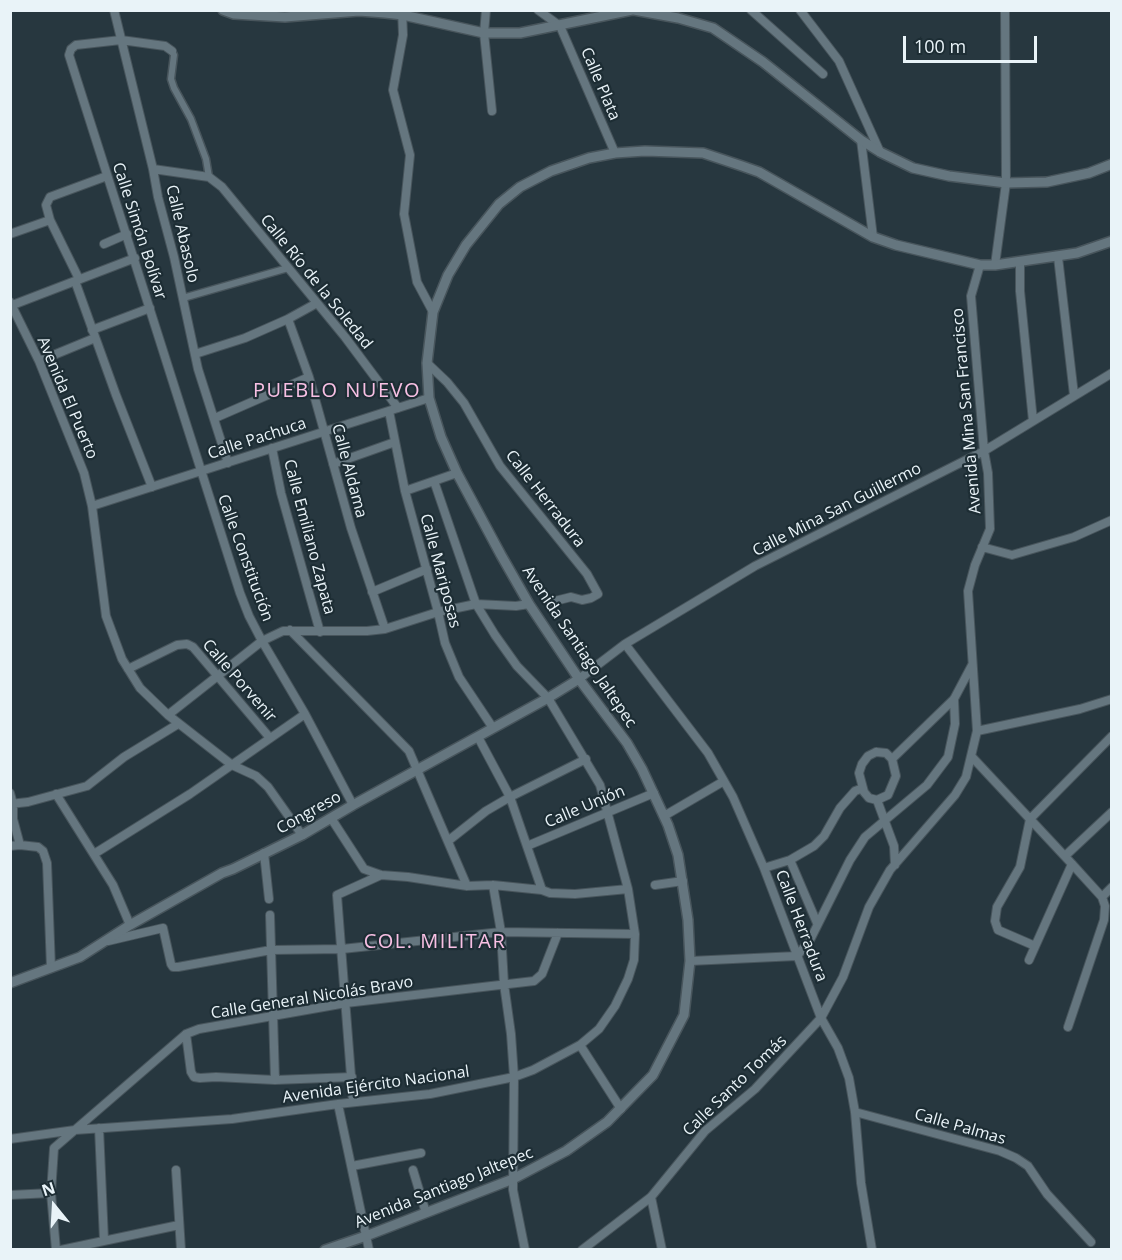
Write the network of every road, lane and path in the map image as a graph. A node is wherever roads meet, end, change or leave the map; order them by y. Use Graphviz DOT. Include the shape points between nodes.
graph roads {
  1 [pos="114,10"];
  2 [pos="223,10"];
  3 [pos="486,10"];
  4 [pos="538,10"];
  5 [pos="633,10"];
  6 [pos="751,10"];
  7 [pos="800,10"];
  8 [pos="1005,10"];
  9 [pos="403,13"];
  10 [pos="681,14"];
  11 [pos="560,26"];
  12 [pos="484,33"];
  13 [pos="121,40"];
  14 [pos="172,51"];
  15 [pos="823,74"];
  16 [pos="492,111"];
  17 [pos="861,140"];
  18 [pos="880,152"];
  19 [pos="615,153"];
  20 [pos="1112,164"];
  21 [pos="153,169"];
  22 [pos="107,176"];
  23 [pos="209,177"];
  24 [pos="1006,183"];
  25 [pos="50,220"];
  26 [pos="10,234"];
  27 [pos="127,234"];
  28 [pos="873,237"];
  29 [pos="1112,241"];
  30 [pos="104,244"];
  31 [pos="1058,257"];
  32 [pos="135,258"];
  33 [pos="1020,261"];
  34 [pos="980,265"];
  35 [pos="995,265"];
  36 [pos="288,268"];
  37 [pos="77,280"];
  38 [pos="183,298"];
  39 [pos="317,303"];
  40 [pos="11,304"];
  41 [pos="150,308"];
  42 [pos="432,312"];
  43 [pos="288,319"];
  44 [pos="92,330"];
  45 [pos="95,338"];
  46 [pos="195,354"];
  47 [pos="39,361"];
  48 [pos="427,363"];
  49 [pos="1112,373"];
  50 [pos="309,377"];
  51 [pos="1074,395"];
  52 [pos="429,398"];
  53 [pos="398,408"];
  54 [pos="389,411"];
  55 [pos="215,418"];
  56 [pos="1033,421"];
  57 [pos="325,431"];
  58 [pos="395,442"];
  59 [pos="272,448"];
  60 [pos="984,451"];
  61 [pos="228,463"];
  62 [pos="333,464"];
  63 [pos="200,471"];
  64 [pos="457,473"];
  65 [pos="434,481"];
  66 [pos="152,487"];
  67 [pos="405,491"];
  68 [pos="92,506"];
  69 [pos="1112,520"];
  70 [pos="982,547"];
  71 [pos="427,569"];
  72 [pos="372,592"];
  73 [pos="551,602"];
  74 [pos="476,604"];
  75 [pos="529,604"];
  76 [pos="438,612"];
  77 [pos="385,629"];
  78 [pos="290,630"];
  79 [pos="320,632"];
  80 [pos="262,641"];
  81 [pos="626,644"];
  82 [pos="973,664"];
  83 [pos="128,669"];
  84 [pos="218,678"];
  85 [pos="579,679"];
  86 [pos="548,698"];
  87 [pos="954,699"];
  88 [pos="1112,699"];
  89 [pos="305,714"];
  90 [pos="168,716"];
  91 [pos="178,724"];
  92 [pos="494,728"];
  93 [pos="977,731"];
  94 [pos="1112,736"];
  95 [pos="478,737"];
  96 [pos="270,738"];
  97 [pos="972,757"];
  98 [pos="586,759"];
  99 [pos="892,759"];
  100 [pos="232,765"];
  101 [pos="418,770"];
  102 [pos="724,781"];
  103 [pos="863,788"];
  104 [pos="10,793"];
  105 [pos="654,793"];
  106 [pos="57,794"];
  107 [pos="510,797"];
  108 [pos="877,800"];
  109 [pos="12,804"];
  110 [pos="353,805"];
  111 [pos="609,812"];
  112 [pos="1112,812"];
  113 [pos="664,816"];
  114 [pos="331,818"];
  115 [pos="1030,819"];
  116 [pos="885,822"];
  117 [pos="303,835"];
  118 [pos="448,841"];
  119 [pos="20,845"];
  120 [pos="10,846"];
  121 [pos="527,846"];
  122 [pos="264,853"];
  123 [pos="94,854"];
  124 [pos="1065,856"];
  125 [pos="790,860"];
  126 [pos="1072,864"];
  127 [pos="895,865"];
  128 [pos="764,868"];
  129 [pos="381,876"];
  130 [pos="683,881"];
  131 [pos="493,885"];
  132 [pos="655,885"];
  133 [pos="467,886"];
  134 [pos="1112,886"];
  135 [pos="628,889"];
  136 [pos="542,890"];
  137 [pos="1102,897"];
  138 [pos="269,899"];
  139 [pos="270,915"];
  140 [pos="817,923"];
  141 [pos="130,925"];
  142 [pos="501,932"];
  143 [pos="558,933"];
  144 [pos="635,934"];
  145 [pos="105,942"];
  146 [pos="1035,946"];
  147 [pos="342,949"];
  148 [pos="271,950"];
  149 [pos="797,956"];
  150 [pos="1029,960"];
  151 [pos="690,961"];
  152 [pos="51,968"];
  153 [pos="10,983"];
  154 [pos="504,984"];
  155 [pos="346,1003"];
  156 [pos="274,1015"];
  157 [pos="821,1018"];
  158 [pos="1068,1027"];
  159 [pos="186,1034"];
  160 [pos="580,1045"];
  161 [pos="352,1077"];
  162 [pos="514,1077"];
  163 [pos="275,1080"];
  164 [pos="353,1102"];
  165 [pos="338,1104"];
  166 [pos="621,1109"];
  167 [pos="855,1112"];
  168 [pos="99,1128"];
  169 [pos="75,1130"];
  170 [pos="10,1139"];
  171 [pos="421,1153"];
  172 [pos="352,1166"];
  173 [pos="176,1170"];
  174 [pos="414,1170"];
  175 [pos="513,1179"];
  176 [pos="51,1193"];
  177 [pos="10,1195"];
  178 [pos="651,1197"];
  179 [pos="426,1213"];
  180 [pos="179,1225"];
  181 [pos="366,1236"];
  182 [pos="104,1240"];
  183 [pos="1091,1242"];
  184 [pos="58,1250"];
  185 [pos="181,1250"];
  186 [pos="325,1250"];
  187 [pos="369,1250"];
  188 [pos="525,1250"];
  189 [pos="582,1250"];
  190 [pos="662,1250"];
  191 [pos="872,1250"];
  1 -- 13 [label="street, Calle Abasolo"];
  2 -- 9 [label="street" via="285,17 359,11"];
  3 -- 12 [label="street"];
  4 -- 11 [label="street"];
  5 -- 10 [label="street"];
  5 -- 11 [label="street"];
  6 -- 15 [label="street"];
  7 -- 18 [label="street" via="839,61"];
  8 -- 24 [label="street"];
  9 -- 12 [label="street"];
  9 -- 42 [label="street" via="393,90 410,155 404,214 417,282"];
  10 -- 17 [label="street" via="713,28 763,62"];
  11 -- 12 [label="street" via="520,33"];
  11 -- 19 [label="street, Calle Plata"];
  12 -- 16 [label="street"];
  13 -- 14 [label="street" via="165,46"];
  13 -- 21 [label="street, Calle Abasolo"];
  13 -- 22 [label="street, Calle Simón Bolívar" via="76,45 69,55"];
  14 -- 23 [label="street" via="171,79 195,129"];
  17 -- 18 [label="street"];
  17 -- 28 [label="street"];
  18 -- 24 [label="street" via="913,168"];
  19 -- 28 [label="street, Avenida Santiago Jaltepec" via="670,151 723,159 759,172"];
  19 -- 42 [label="street, Avenida Santiago Jaltepec" via="551,171 499,204 465,245"];
  20 -- 24 [label="street" via="1047,182"];
  21 -- 23 [label="street"];
  21 -- 38 [label="street, Calle Abasolo"];
  22 -- 25 [label="street" via="50,197 46,205"];
  22 -- 27 [label="street, Calle Simón Bolívar"];
  23 -- 36 [label="street, Calle Río de la Soledad" via="222,187"];
  24 -- 35 [label="street"];
  25 -- 26 [label="street"];
  25 -- 37 [label="street"];
  27 -- 30 [label="street"];
  27 -- 32 [label="street, Calle Simón Bolívar"];
  28 -- 34 [label="street, Avenida Santiago Jaltepec"];
  29 -- 31 [label="street, Avenida Santiago Jaltepec"];
  31 -- 33 [label="street, Avenida Santiago Jaltepec"];
  31 -- 51 [label="street"];
  32 -- 37 [label="street"];
  32 -- 41 [label="street, Calle Simón Bolívar"];
  33 -- 35 [label="street, Avenida Santiago Jaltepec"];
  33 -- 56 [label="street"];
  34 -- 35 [label="street, Avenida Santiago Jaltepec"];
  34 -- 60 [label="street, Avenida Mina San Francisco" via="971,297"];
  36 -- 38 [label="street"];
  36 -- 39 [label="street, Calle Río de la Soledad"];
  37 -- 40 [label="street"];
  37 -- 44 [label="street"];
  38 -- 46 [label="street, Calle Abasolo"];
  39 -- 43 [label="street"];
  39 -- 53 [label="street, Calle Río de la Soledad"];
  40 -- 47 [label="street, Avenida El Puerto"];
  41 -- 44 [label="street"];
  41 -- 63 [label="street, Calle Simón Bolívar"];
  42 -- 48 [label="street, Avenida Santiago Jaltepec"];
  43 -- 46 [label="street"];
  43 -- 50 [label="street, Calle Aldama"];
  44 -- 45 [label="street"];
  45 -- 47 [label="street"];
  45 -- 66 [label="street"];
  46 -- 55 [label="street, Calle Abasolo"];
  47 -- 68 [label="street, Avenida El Puerto" via="84,473"];
  48 -- 52 [label="street, Avenida Santiago Jaltepec"];
  48 -- 73 [label="street, Calle Herradura" via="464,403 500,466 587,574 598,594 582,600 571,597"];
  49 -- 51 [label="street, Calle Mina San Guillermo"];
  50 -- 55 [label="street"];
  50 -- 57 [label="street, Calle Aldama"];
  51 -- 56 [label="street, Calle Mina San Guillermo"];
  52 -- 53 [label="street, Calle Pachuca"];
  52 -- 64 [label="street, Avenida Santiago Jaltepec"];
  53 -- 54 [label="street, Calle Pachuca"];
  54 -- 57 [label="street, Calle Pachuca"];
  54 -- 58 [label="street, Calle Mariposas"];
  55 -- 61 [label="street, Calle Abasolo"];
  56 -- 60 [label="street, Calle Mina San Guillermo"];
  57 -- 59 [label="street, Calle Pachuca"];
  57 -- 62 [label="street, Calle Aldama"];
  58 -- 62 [label="street"];
  58 -- 67 [label="street, Calle Mariposas"];
  59 -- 61 [label="street, Calle Pachuca"];
  59 -- 79 [label="street, Calle Emiliano Zapata"];
  60 -- 70 [label="street, Avenida Mina San Francisco" via="990,529"];
  60 -- 81 [label="street, Calle Mina San Guillermo" via="754,566"];
  61 -- 63 [label="street, Calle Pachuca"];
  62 -- 72 [label="street, Calle Aldama"];
  63 -- 66 [label="street, Calle Pachuca"];
  63 -- 80 [label="street, Calle Constitución" via="240,593"];
  64 -- 65 [label="street"];
  64 -- 75 [label="street, Avenida Santiago Jaltepec"];
  65 -- 67 [label="street"];
  65 -- 74 [label="street, Avenida Ejército Nacional"];
  66 -- 68 [label="street, Calle Pachuca"];
  67 -- 71 [label="street, Calle Mariposas"];
  68 -- 83 [label="street, Avenida El Puerto" via="106,616"];
  69 -- 70 [label="street" via="1074,537 1012,555"];
  70 -- 82 [label="street, Avenida Mina San Francisco" via="968,591"];
  71 -- 72 [label="street"];
  71 -- 76 [label="street, Calle Mariposas"];
  72 -- 77 [label="street, Calle Aldama"];
  74 -- 75 [label="street"];
  74 -- 76 [label="street"];
  74 -- 86 [label="street, Avenida Ejército Nacional" via="517,666"];
  75 -- 85 [label="street, Avenida Santiago Jaltepec"];
  76 -- 77 [label="street"];
  76 -- 92 [label="street, Calle Mariposas" via="459,677"];
  77 -- 79 [label="street"];
  78 -- 79 [label="street"];
  78 -- 80 [label="street"];
  78 -- 101 [label="street" via="408,751"];
  80 -- 84 [label="street"];
  80 -- 89 [label="street, Calle Constitución"];
  81 -- 85 [label="street, Calle Mina San Guillermo"];
  81 -- 102 [label="street, Calle Herradura" via="708,753"];
  82 -- 87 [label="street"];
  82 -- 93 [label="street, Avenida Mina San Francisco"];
  83 -- 84 [label="street, Calle Porvenir" via="187,644"];
  83 -- 90 [label="street, Avenida El Puerto" via="140,688"];
  84 -- 90 [label="street"];
  84 -- 96 [label="street, Calle Porvenir"];
  85 -- 86 [label="street, Congreso"];
  85 -- 105 [label="street, Avenida Santiago Jaltepec" via="627,743"];
  86 -- 92 [label="street, Congreso"];
  86 -- 98 [label="street, Avenida Ejército Nacional"];
  87 -- 99 [label="street"];
  87 -- 116 [label="street" via="955,724 948,756 927,785"];
  88 -- 93 [label="street"];
  89 -- 96 [label="street"];
  89 -- 110 [label="street, Calle Constitución"];
  90 -- 91 [label="street, Avenida El Puerto"];
  91 -- 100 [label="street, Avenida El Puerto"];
  91 -- 106 [label="street" via="124,757 87,786"];
  92 -- 95 [label="street, Congreso"];
  93 -- 97 [label="street, Calle Santo Tomás"];
  94 -- 115 [label="street"];
  95 -- 101 [label="street, Congreso"];
  95 -- 107 [label="street"];
  96 -- 100 [label="street"];
  97 -- 115 [label="street"];
  97 -- 127 [label="street, Calle Santo Tomás" via="956,795"];
  98 -- 107 [label="street"];
  98 -- 111 [label="street, Avenida Ejército Nacional"];
  99 -- 103 [label="street" via="886,753 868,756 860,773"];
  99 -- 108 [label="street" via="896,776 892,788"];
  100 -- 117 [label="street, Avenida El Puerto" via="256,776 268,787"];
  100 -- 123 [label="street"];
  101 -- 110 [label="street, Congreso"];
  101 -- 118 [label="street"];
  102 -- 113 [label="street"];
  102 -- 128 [label="street, Calle Herradura"];
  103 -- 108 [label="street" via="869,798"];
  103 -- 125 [label="street" via="855,790 814,846"];
  104 -- 109 [label="street"];
  105 -- 111 [label="street, Calle Unión"];
  105 -- 113 [label="street, Avenida Santiago Jaltepec"];
  106 -- 109 [label="street"];
  106 -- 123 [label="street"];
  107 -- 118 [label="street"];
  107 -- 121 [label="street"];
  108 -- 116 [label="street"];
  109 -- 119 [label="street"];
  110 -- 114 [label="street, Congreso"];
  111 -- 121 [label="street, Calle Unión"];
  111 -- 135 [label="street, Avenida Ejército Nacional"];
  112 -- 124 [label="street"];
  113 -- 130 [label="street, Avenida Santiago Jaltepec"];
  114 -- 117 [label="street, Congreso"];
  114 -- 129 [label="street" via="364,869"];
  115 -- 124 [label="street"];
  115 -- 146 [label="street" via="1020,867 995,921 998,930"];
  116 -- 127 [label="street" via="894,846"];
  116 -- 140 [label="street" via="866,837 850,860"];
  117 -- 122 [label="street, Congreso"];
  118 -- 133 [label="street"];
  119 -- 120 [label="street"];
  119 -- 152 [label="street" via="38,847 47,863"];
  121 -- 136 [label="street"];
  122 -- 138 [label="street"];
  122 -- 141 [label="street, Congreso"];
  123 -- 141 [label="street"];
  124 -- 126 [label="street"];
  125 -- 128 [label="street"];
  125 -- 140 [label="street"];
  126 -- 137 [label="street"];
  126 -- 146 [label="street"];
  127 -- 157 [label="street, Calle Santo Tomás" via="869,906 843,977"];
  128 -- 149 [label="street, Calle Herradura"];
  129 -- 133 [label="street"];
  129 -- 147 [label="street" via="337,895"];
  130 -- 132 [label="street"];
  130 -- 151 [label="street, Avenida Santiago Jaltepec"];
  131 -- 133 [label="street"];
  131 -- 136 [label="street"];
  131 -- 142 [label="street"];
  134 -- 137 [label="street"];
  135 -- 136 [label="street" via="575,894"];
  135 -- 144 [label="street, Avenida Ejército Nacional"];
  137 -- 158 [label="street" via="1106,906 1104,920"];
  139 -- 148 [label="street"];
  140 -- 149 [label="street"];
  141 -- 145 [label="street, Congreso"];
  142 -- 143 [label="street"];
  142 -- 147 [label="street"];
  142 -- 154 [label="street"];
  143 -- 144 [label="street"];
  143 -- 154 [label="street, Calle General Nicolás Bravo" via="539,978"];
  144 -- 160 [label="street, Avenida Ejército Nacional" via="628,980 599,1029"];
  145 -- 148 [label="street" via="163,928 173,967"];
  145 -- 152 [label="street, Congreso"];
  146 -- 150 [label="street"];
  147 -- 148 [label="street"];
  147 -- 155 [label="street"];
  148 -- 156 [label="street"];
  149 -- 151 [label="street"];
  149 -- 157 [label="street, Calle Herradura"];
  151 -- 166 [label="street, Avenida Santiago Jaltepec" via="684,1014 653,1075"];
  152 -- 153 [label="street, Congreso"];
  154 -- 155 [label="street, Calle General Nicolás Bravo"];
  154 -- 162 [label="street"];
  155 -- 156 [label="street, Calle General Nicolás Bravo"];
  155 -- 161 [label="street"];
  156 -- 159 [label="street, Calle General Nicolás Bravo"];
  156 -- 163 [label="street"];
  157 -- 167 [label="street, Calle Herradura" via="849,1078"];
  157 -- 178 [label="street, Calle Santo Tomás" via="755,1089 705,1131"];
  159 -- 163 [label="street" via="194,1077"];
  159 -- 169 [label="street, Calle General Nicolás Bravo"];
  160 -- 162 [label="street, Avenida Ejército Nacional"];
  160 -- 166 [label="street"];
  161 -- 163 [label="street"];
  161 -- 164 [label="street"];
  162 -- 164 [label="street, Avenida Ejército Nacional" via="430,1094"];
  162 -- 175 [label="street"];
  164 -- 165 [label="street, Avenida Ejército Nacional"];
  165 -- 168 [label="street, Avenida Ejército Nacional" via="232,1119"];
  165 -- 172 [label="street"];
  166 -- 175 [label="street, Avenida Santiago Jaltepec" via="566,1151"];
  167 -- 183 [label="street, Calle Palmas" via="1016,1158 1028,1166 1047,1194"];
  167 -- 191 [label="street, Calle Herradura"];
  168 -- 169 [label="street, Avenida Ejército Nacional"];
  168 -- 182 [label="street"];
  169 -- 170 [label="street, Avenida Ejército Nacional"];
  169 -- 176 [label="street, Calle General Nicolás Bravo" via="54,1148"];
  171 -- 172 [label="street"];
  172 -- 181 [label="street"];
  173 -- 180 [label="street"];
  174 -- 179 [label="street"];
  175 -- 179 [label="street, Avenida Santiago Jaltepec"];
  175 -- 188 [label="street"];
  176 -- 177 [label="street"];
  176 -- 184 [label="street, Calle General Nicolás Bravo"];
  178 -- 189 [label="street, Calle Santo Tomás"];
  178 -- 190 [label="street"];
  179 -- 181 [label="street, Avenida Santiago Jaltepec"];
  180 -- 182 [label="street"];
  180 -- 185 [label="street"];
  181 -- 186 [label="street, Avenida Santiago Jaltepec"];
  181 -- 187 [label="street"];
  182 -- 184 [label="street"];
}
